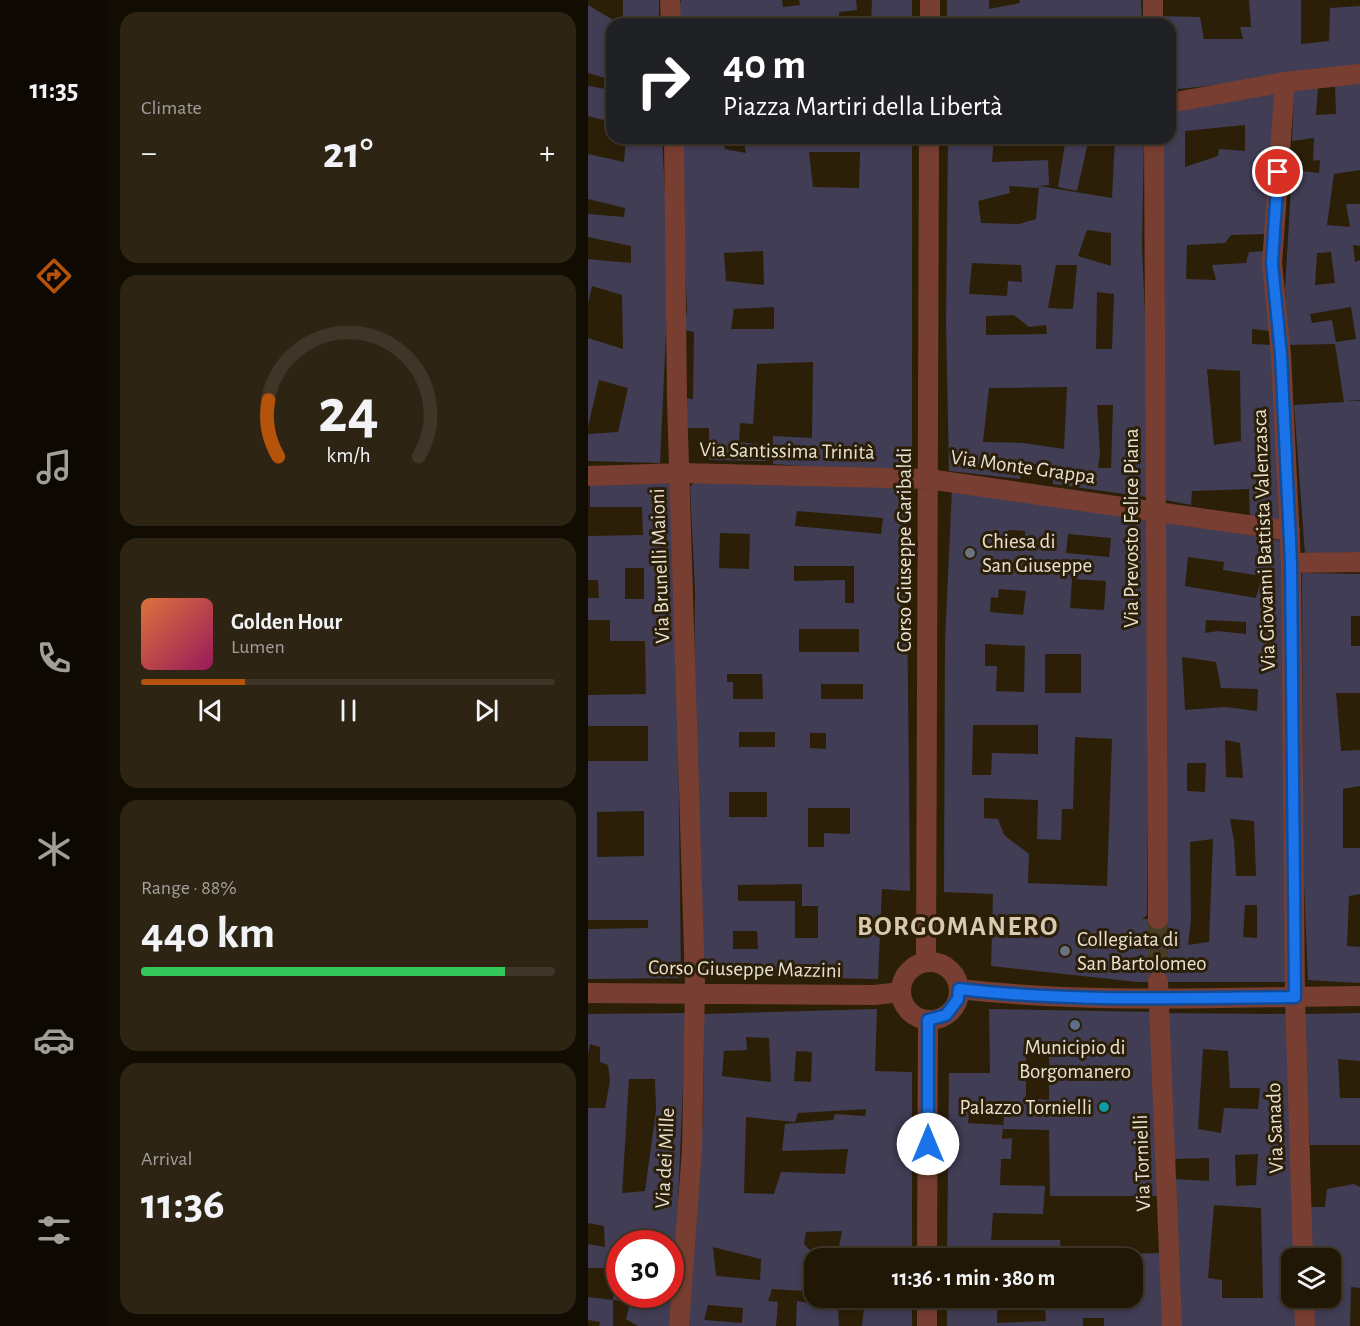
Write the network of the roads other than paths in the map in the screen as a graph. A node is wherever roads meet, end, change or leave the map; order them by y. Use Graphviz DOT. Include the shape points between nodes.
graph roads {
  1 [pos="670,0"];
  2 [pos="930,0"];
  3 [pos="1153,0"];
  4 [pos="671,18"];
  5 [pos="930,18"];
  6 [pos="1153,18"];
  7 [pos="1360,74"];
  8 [pos="1284,82"];
  9 [pos="1176,102"];
  10 [pos="674,144"];
  11 [pos="929,144"];
  12 [pos="1154,144"];
  13 [pos="681,473"];
  14 [pos="588,476"];
  15 [pos="928,479"];
  16 [pos="1154,510"];
  17 [pos="1290,531"];
  18 [pos="1291,562"];
  19 [pos="1360,562"];
  20 [pos="1158,919"];
  21 [pos="926,962"];
  22 [pos="959,989"];
  23 [pos="1159,989"];
  24 [pos="695,992"];
  25 [pos="901,992"];
  26 [pos="588,993"];
  27 [pos="1360,996"];
  28 [pos="1295,997"];
  29 [pos="928,1020"];
  30 [pos="927,1248"];
  31 [pos="1303,1248"];
  32 [pos="927,1308"];
  33 [pos="1304,1308"];
  34 [pos="680,1326"];
  35 [pos="927,1326"];
  36 [pos="1172,1326"];
  37 [pos="1305,1326"];
  1 -- 4 [label="street"];
  2 -- 5 [label="street"];
  3 -- 6 [label="street"];
  7 -- 8 [label="street"];
  8 -- 9 [label="street"];
  8 -- 17 [label="street, Via Giovanni Battista Valenzasca" via="1272,263"];
  10 -- 13 [label="street, Via Brunelli Maioni"];
  11 -- 15 [label="street, Corso Giuseppe Garibaldi"];
  12 -- 16 [label="street, Via Prevosto Felice Piana"];
  13 -- 14 [label="street, Via Santissima Trinità"];
  13 -- 15 [label="street, Via Santissima Trinità"];
  13 -- 24 [label="street, Via Brunelli Maioni"];
  15 -- 16 [label="street, Via Monte Grappa"];
  15 -- 21 [label="street, Corso Giuseppe Garibaldi"];
  16 -- 17 [label="street, Via Monte Grappa"];
  16 -- 20 [label="street, Via Prevosto Felice Piana"];
  17 -- 18 [label="street, Via Giovanni Battista Valenzasca"];
  18 -- 19 [label="street"];
  18 -- 28 [label="street, Via Giovanni Battista Valenzasca"];
  21 -- 22 [label="street" via="945,966"];
  21 -- 25 [label="street" via="905,976"];
  22 -- 23 [label="street" via="997,994"];
  22 -- 29 [label="street" via="958,999 946,1015"];
  23 -- 28 [label="street"];
  23 -- 36 [label="street, Via Tornielli"];
  24 -- 25 [label="street, Corso Giuseppe Mazzini"];
  24 -- 26 [label="street, Corso Giuseppe Mazzini"];
  24 -- 34 [label="street, Via dei Mille" via="692,1149"];
  25 -- 29 [label="street" via="912,1014"];
  27 -- 28 [label="street"];
  28 -- 31 [label="street, Via Sanado"];
  29 -- 30 [label="street"];
  32 -- 35 [label="street"];
  33 -- 37 [label="street"];
}
